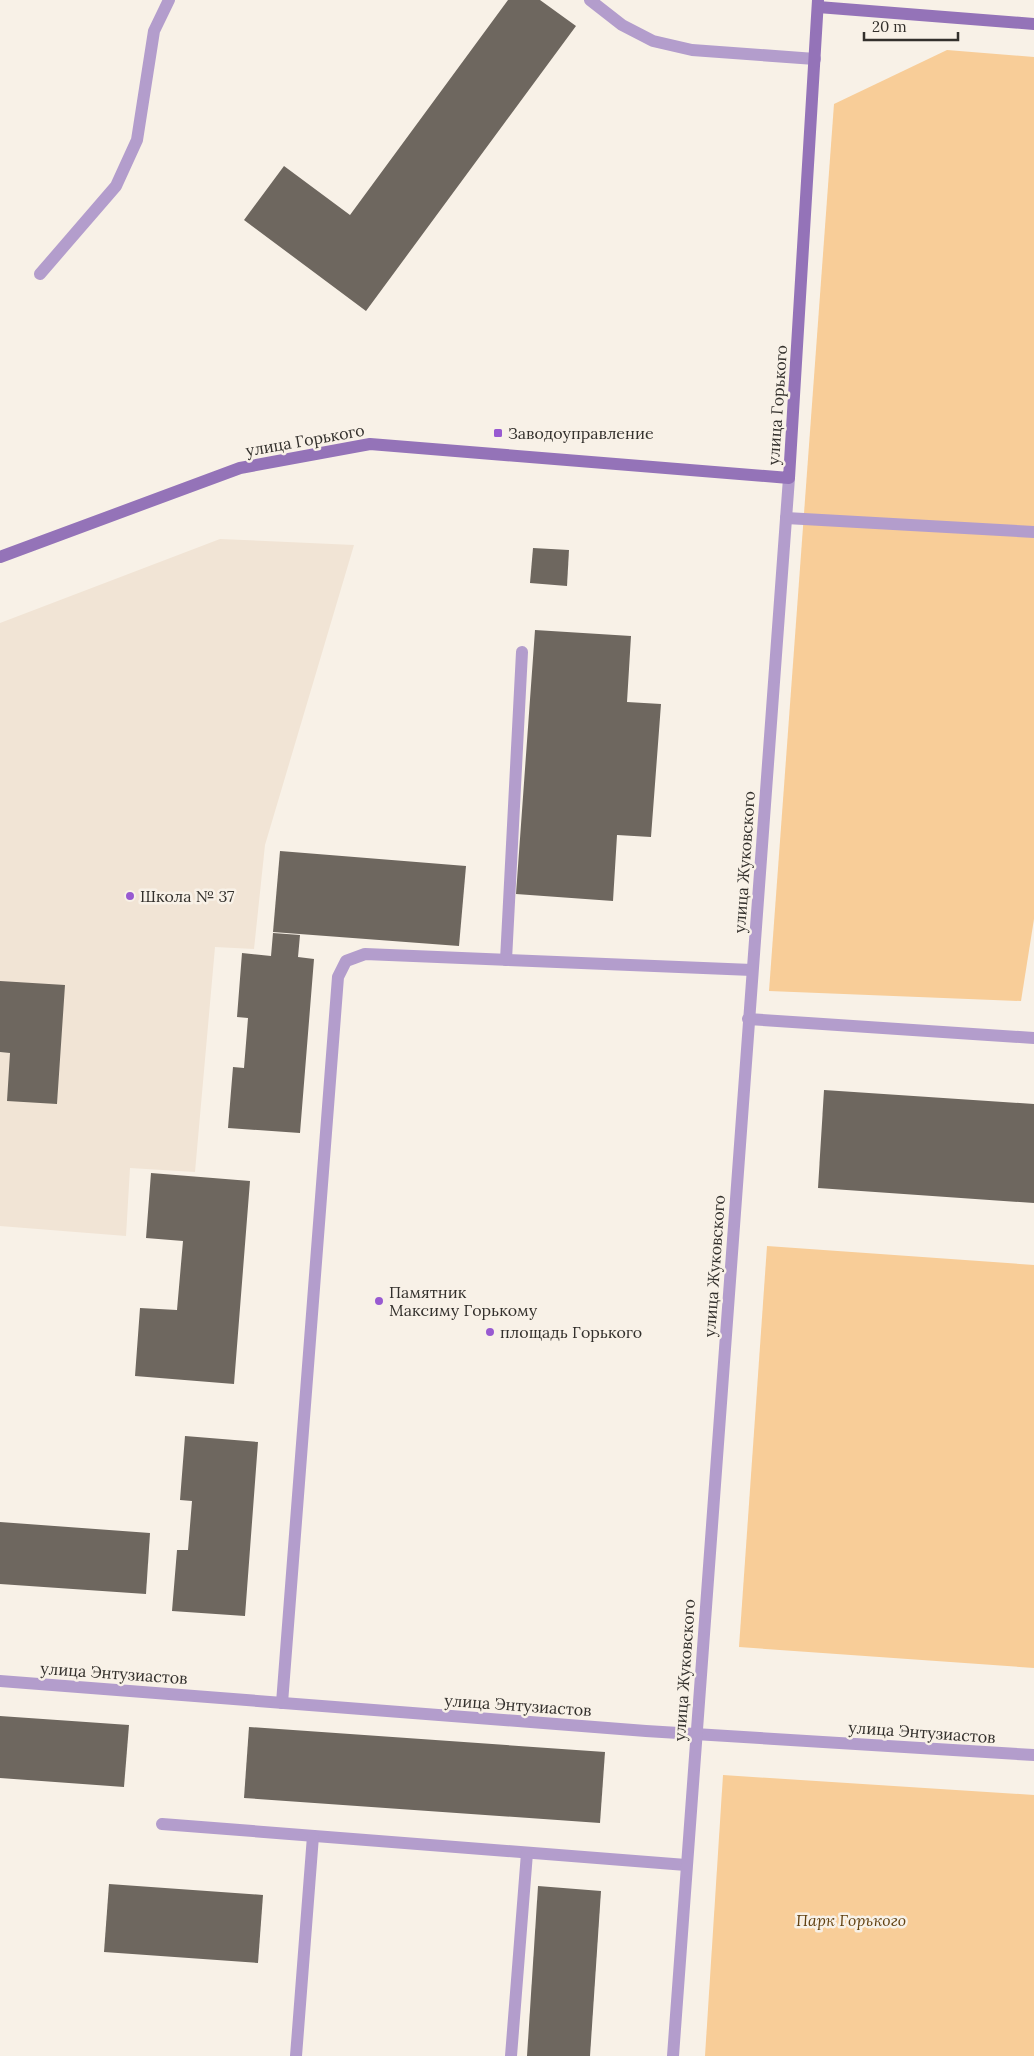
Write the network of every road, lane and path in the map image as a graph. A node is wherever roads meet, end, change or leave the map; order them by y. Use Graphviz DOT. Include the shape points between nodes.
graph roads {
  1 [pos="169,0"];
  2 [pos="590,0"];
  3 [pos="818,4"];
  4 [pos="1034,24"];
  5 [pos="815,59"];
  6 [pos="40,274"];
  7 [pos="788,478"];
  8 [pos="786,518"];
  9 [pos="1034,532"];
  10 [pos="0,558"];
  11 [pos="522,652"];
  12 [pos="506,960"];
  13 [pos="752,970"];
  14 [pos="748,1019"];
  15 [pos="1034,1038"];
  16 [pos="0,1681"];
  17 [pos="282,1703"];
  18 [pos="695,1734"];
  19 [pos="1034,1755"];
  20 [pos="162,1824"];
  21 [pos="314,1836"];
  22 [pos="528,1853"];
  23 [pos="686,1865"];
  24 [pos="296,2056"];
  25 [pos="511,2056"];
  26 [pos="673,2056"];
  1 -- 6 [label="street" via="154,31 137,140 116,186"];
  2 -- 5 [label="street" via="622,25 652,41 692,50"];
  3 -- 4 [label="main road"];
  3 -- 5 [label="main road, улица Горького"];
  5 -- 7 [label="main road, улица Горького"];
  7 -- 8 [label="street, улица Жуковского"];
  7 -- 10 [label="main road, улица Горького" via="370,444 240,468"];
  8 -- 9 [label="street"];
  8 -- 13 [label="street, улица Жуковского"];
  11 -- 12 [label="street"];
  12 -- 13 [label="street"];
  12 -- 17 [label="street" via="365,954 346,960 338,977"];
  13 -- 14 [label="street, улица Жуковского"];
  14 -- 15 [label="street"];
  14 -- 18 [label="street, улица Жуковского"];
  16 -- 17 [label="street, улица Энтузиастов"];
  17 -- 18 [label="street, улица Энтузиастов"];
  18 -- 19 [label="street, улица Энтузиастов"];
  18 -- 23 [label="street, улица Жуковского"];
  20 -- 21 [label="street"];
  21 -- 22 [label="street"];
  21 -- 24 [label="street"];
  22 -- 23 [label="street"];
  22 -- 25 [label="street"];
  23 -- 26 [label="street, улица Жуковского"];
}
